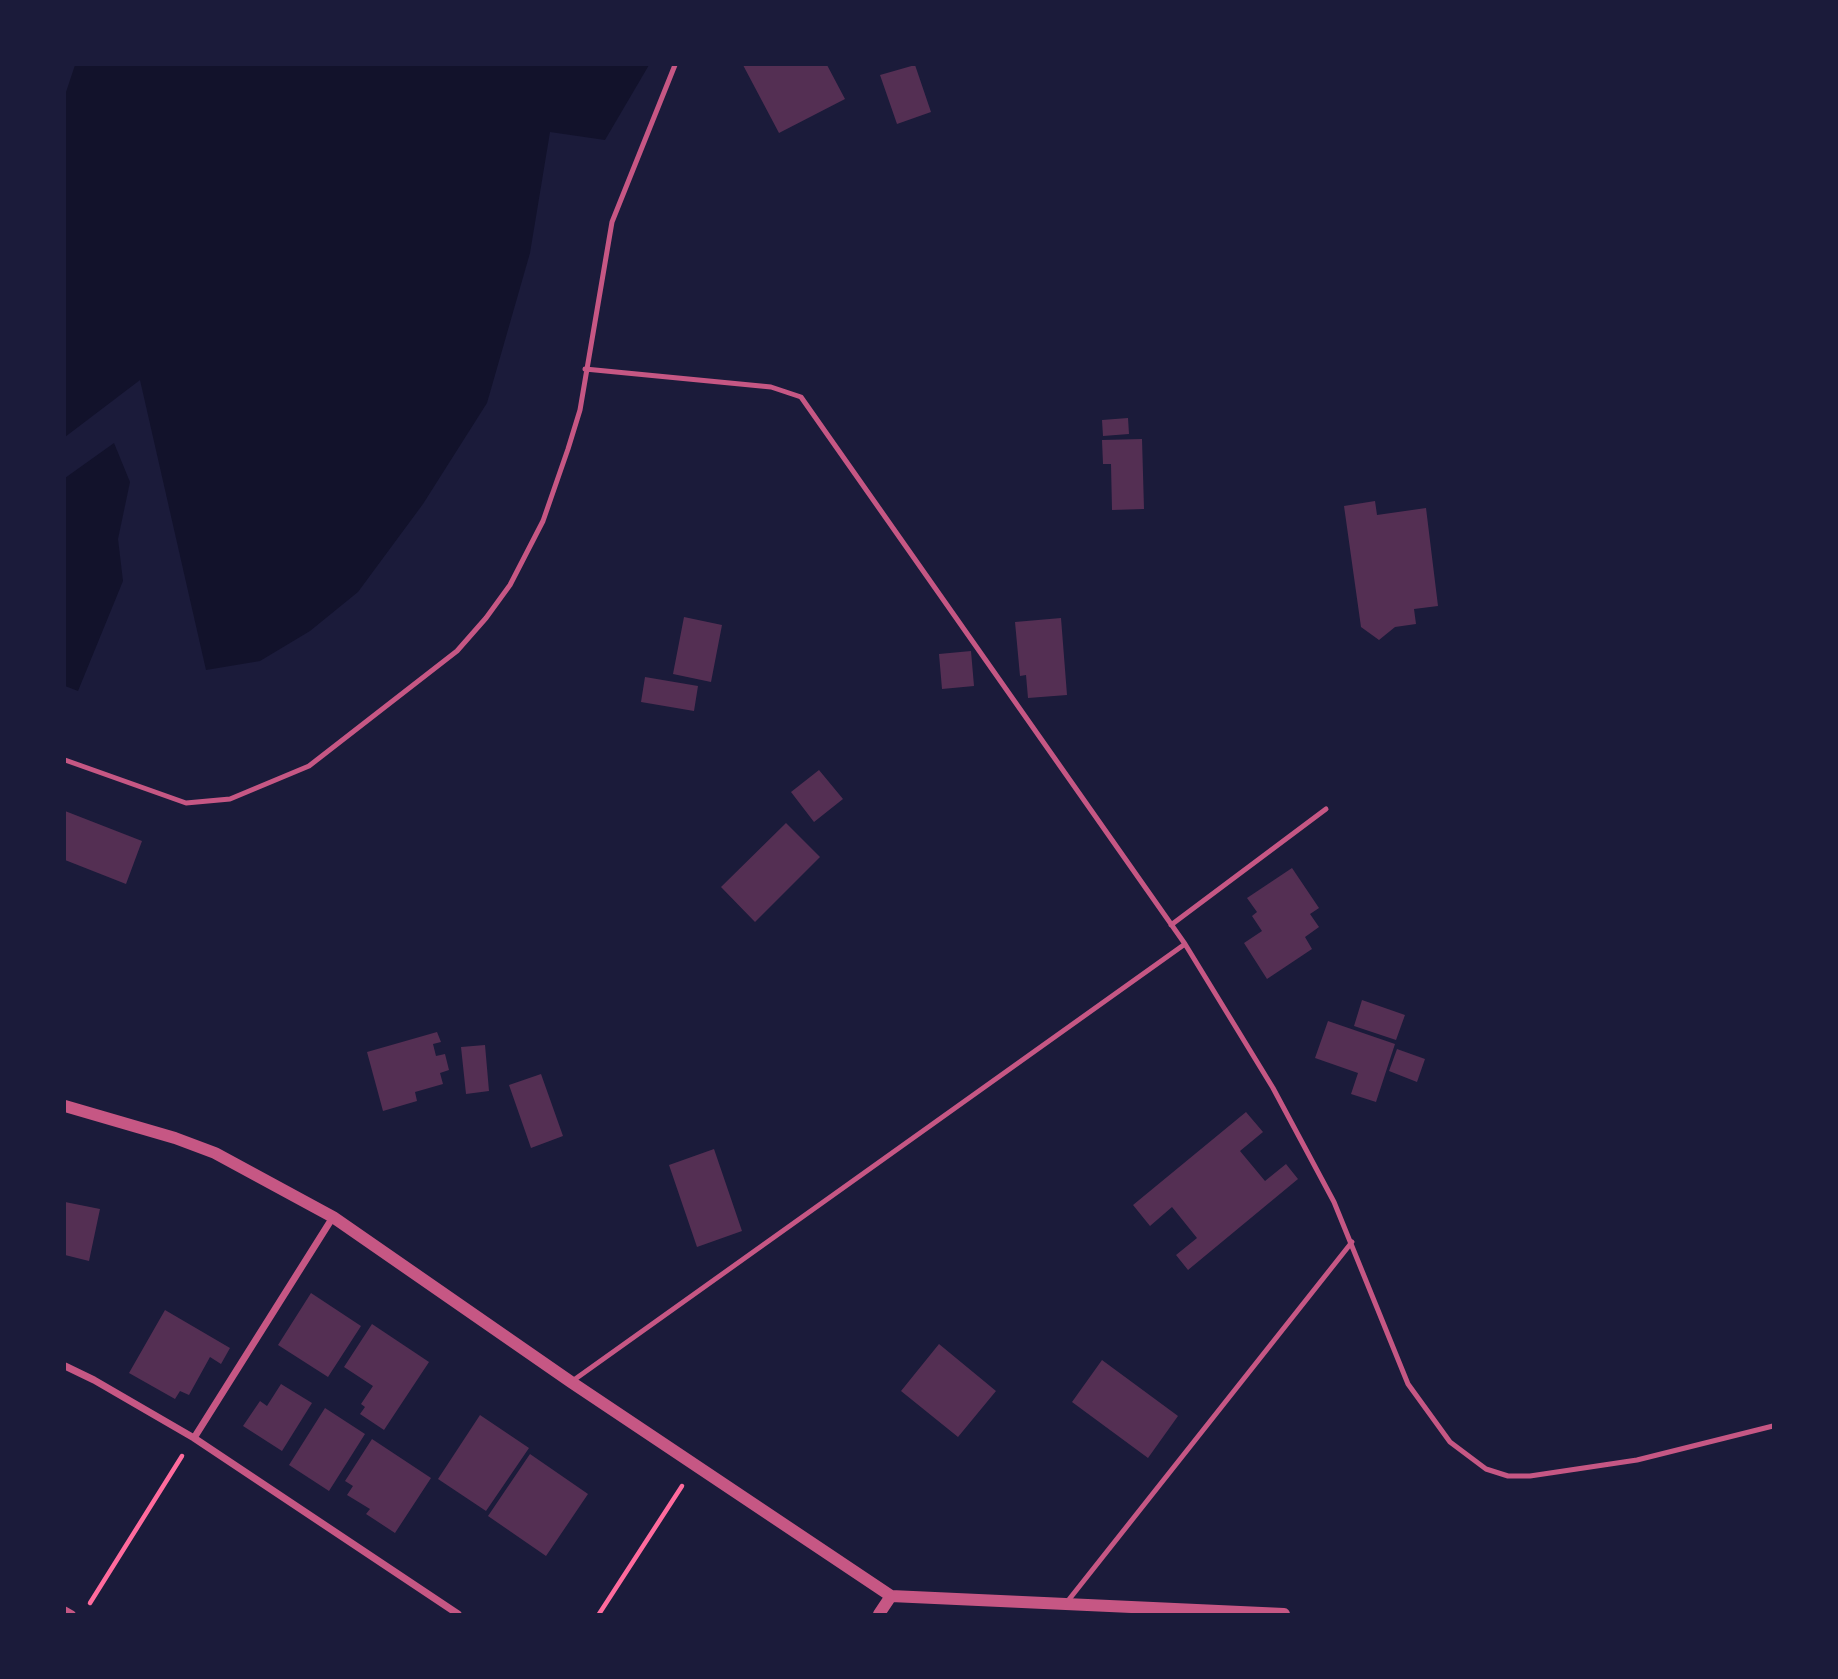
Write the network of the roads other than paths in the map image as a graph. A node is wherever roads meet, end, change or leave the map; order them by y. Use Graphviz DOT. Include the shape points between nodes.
graph roads {
  1 [pos="675,65"];
  2 [pos="585,369"];
  3 [pos="65,760"];
  4 [pos="1326,809"];
  5 [pos="1171,925"];
  6 [pos="1185,944"];
  7 [pos="65,1106"];
  8 [pos="333,1217"];
  9 [pos="1352,1242"];
  10 [pos="65,1366"];
  11 [pos="571,1382"];
  12 [pos="1773,1426"];
  13 [pos="194,1438"];
  14 [pos="891,1596"];
  15 [pos="1065,1604"];
  16 [pos="65,1611"];
  17 [pos="1220,1613"];
  18 [pos="72,1614"];
  19 [pos="458,1614"];
  20 [pos="879,1614"];
  21 [pos="1284,1614"];
  1 -- 2 [label="lane" via="612,222"];
  2 -- 3 [label="lane" via="580,410 543,521 510,585 457,652 309,766 230,799 186,803"];
  2 -- 5 [label="lane" via="771,387 801,397"];
  4 -- 5 [label="lane"];
  5 -- 6 [label="lane"];
  6 -- 9 [label="lane" via="1273,1088"];
  6 -- 11 [label="lane"];
  7 -- 8 [label="street" via="215,1153"];
  8 -- 11 [label="street"];
  8 -- 13 [label="street"];
  9 -- 12 [label="lane" via="1408,1384 1450,1442 1486,1469 1508,1476 1553,1474 1637,1460"];
  9 -- 15 [label="lane"];
  10 -- 13 [label="street"];
  11 -- 14 [label="street"];
  13 -- 19 [label="street"];
  14 -- 15 [label="street"];
  14 -- 20 [label="street"];
  15 -- 17 [label="street"];
  16 -- 18 [label="street"];
  17 -- 21 [label="street"];
}
